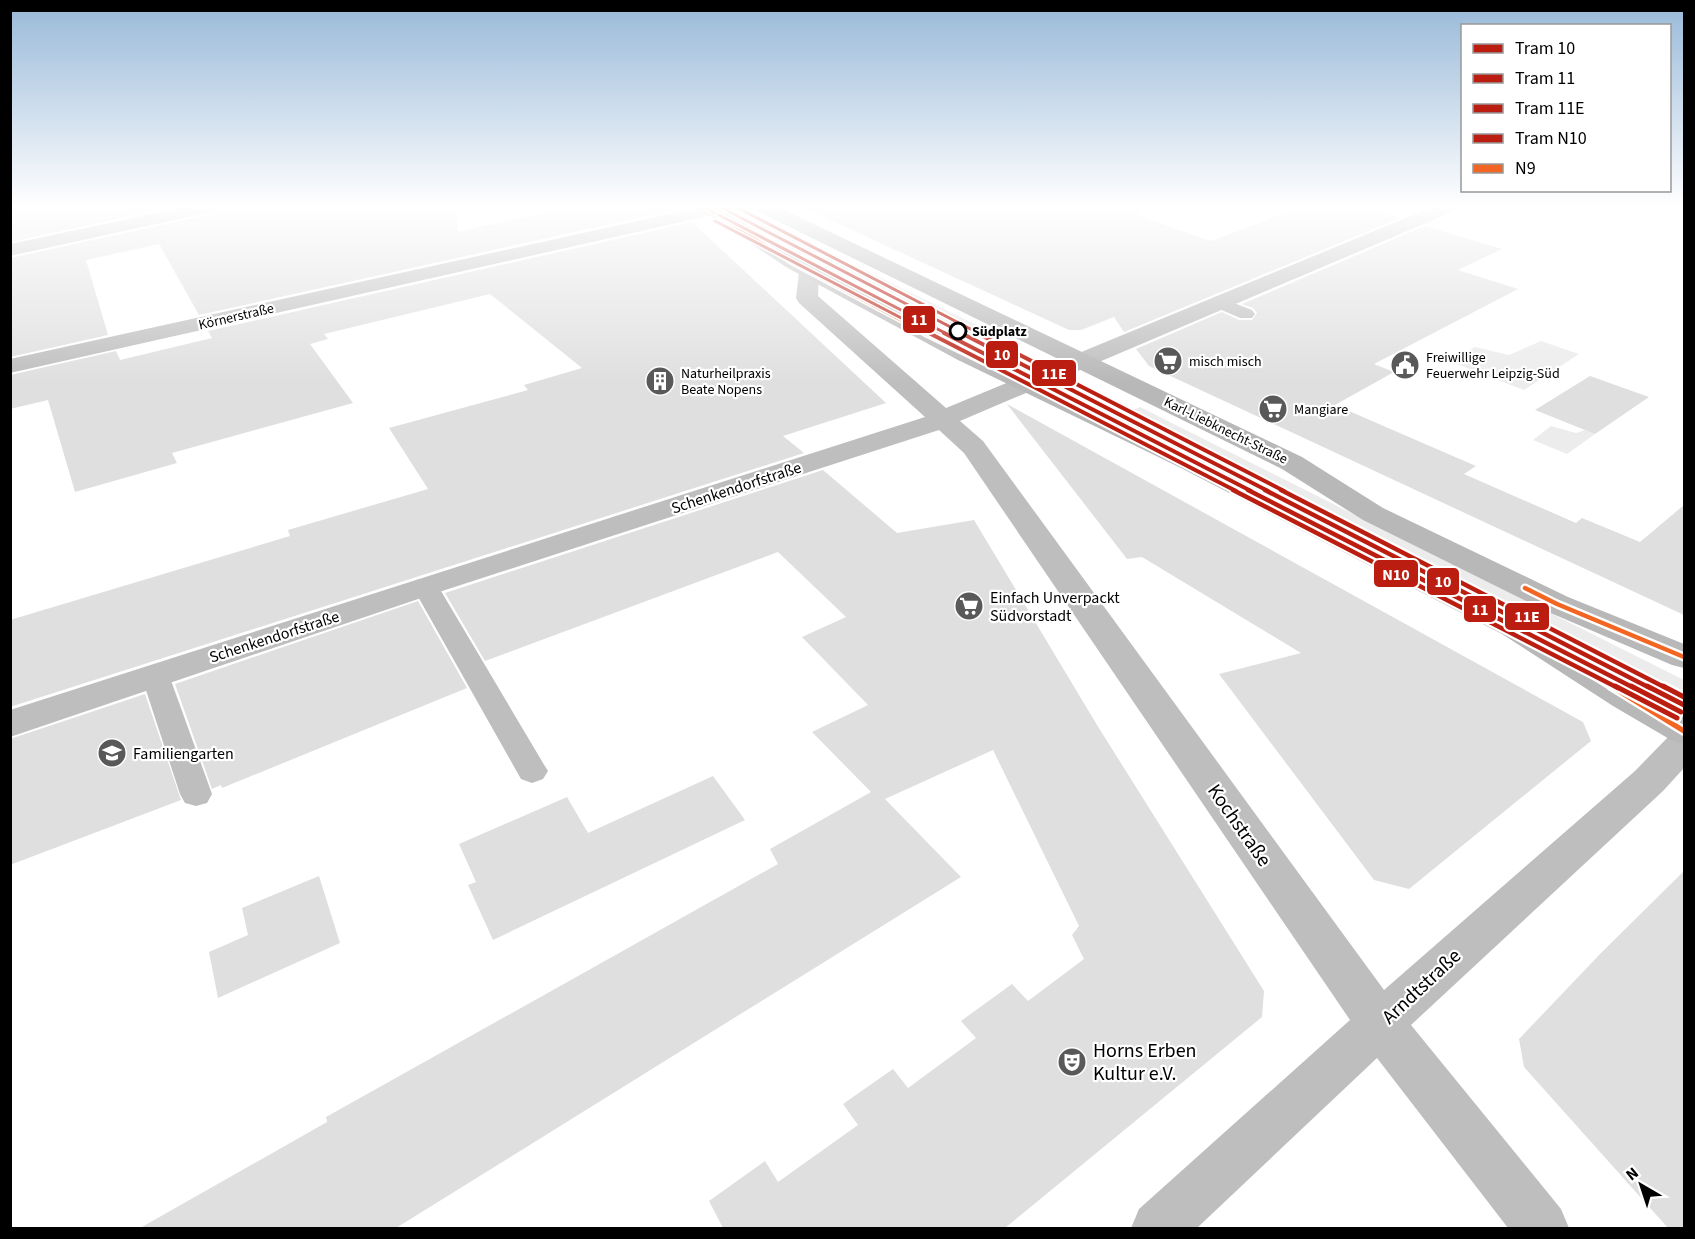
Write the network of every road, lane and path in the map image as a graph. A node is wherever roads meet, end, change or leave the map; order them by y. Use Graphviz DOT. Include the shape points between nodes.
graph roads {
  1 [pos="459,266"];
  2 [pos="798,266"];
  3 [pos="882,266"];
  4 [pos="1309,266"];
  5 [pos="809,272"];
  6 [pos="1221,303"];
  7 [pos="1246,314"];
  8 [pos="1084,361"];
  9 [pos="10,366"];
  10 [pos="1029,384"];
  11 [pos="942,419"];
  12 [pos="425,586"];
  13 [pos="1684,657"];
  14 [pos="155,675"];
  15 [pos="10,724"];
  16 [pos="1684,731"];
  17 [pos="1684,744"];
  18 [pos="532,771"];
  19 [pos="196,794"];
  20 [pos="1381,1025"];
  21 [pos="1158,1228"];
  22 [pos="1542,1228"];
  1 -- 9 [label="street, Körnerstraße"];
  2 -- 5 [label="main road"];
  3 -- 8 [label="main road, Karl-Liebknecht-Straße"];
  4 -- 6 [label="street, Schenkendorfstraße"];
  5 -- 10 [label="main road"];
  5 -- 11 [label="street" via="807,298"];
  6 -- 7 [label="lane"];
  6 -- 8 [label="street, Schenkendorfstraße"];
  8 -- 10 [label="street, Schenkendorfstraße"];
  8 -- 13 [label="main road, Karl-Liebknecht-Straße" via="1292,463 1374,514 1557,604"];
  10 -- 11 [label="street, Schenkendorfstraße"];
  10 -- 16 [label="main road" via="1514,626"];
  11 -- 12 [label="street, Schenkendorfstraße"];
  11 -- 20 [label="street, Kochstraße" via="974,447"];
  12 -- 14 [label="street, Schenkendorfstraße"];
  12 -- 18 [label="lane"];
  14 -- 15 [label="street, Schenkendorfstraße"];
  14 -- 19 [label="lane"];
  17 -- 20 [label="street, Arndtstraße" via="1649,781"];
  20 -- 21 [label="street, Arndtstraße"];
  20 -- 22 [label="street, Kochstraße"];
}
